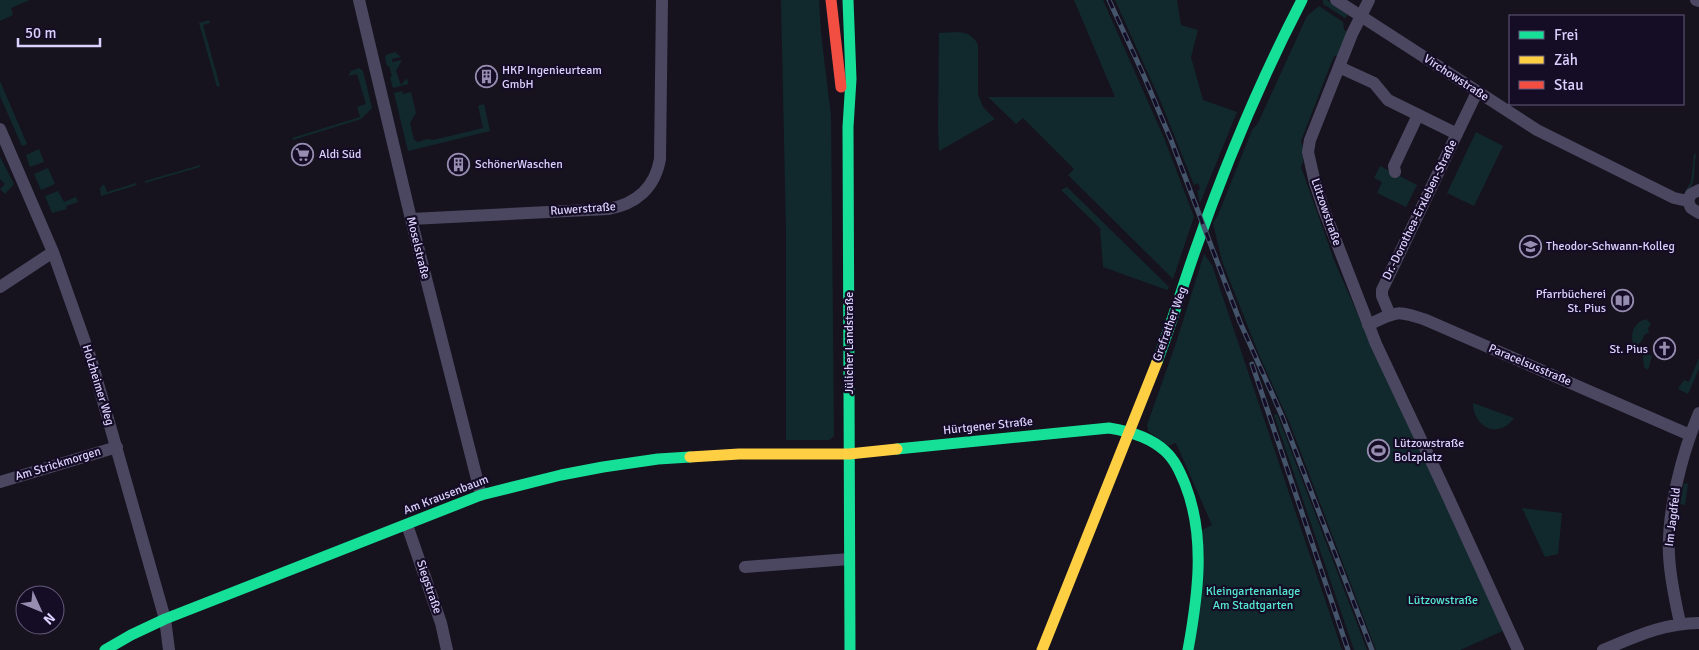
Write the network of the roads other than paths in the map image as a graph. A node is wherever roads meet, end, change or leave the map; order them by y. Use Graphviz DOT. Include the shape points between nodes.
graph roads {
  1 [pos="358,0"];
  2 [pos="662,0"];
  3 [pos="831,0"];
  4 [pos="848,0"];
  5 [pos="1302,0"];
  6 [pos="1336,0"];
  7 [pos="1368,0"];
  8 [pos="1360,16"];
  9 [pos="1339,67"];
  10 [pos="1477,92"];
  11 [pos="1418,115"];
  12 [pos="848,127"];
  13 [pos="0,129"];
  14 [pos="1457,134"];
  15 [pos="1395,172"];
  16 [pos="1699,190"];
  17 [pos="1688,201"];
  18 [pos="1699,213"];
  19 [pos="411,219"];
  20 [pos="53,252"];
  21 [pos="0,287"];
  22 [pos="1390,315"];
  23 [pos="1368,325"];
  24 [pos="1699,413"];
  25 [pos="1128,433"];
  26 [pos="1690,435"];
  27 [pos="117,447"];
  28 [pos="849,454"];
  29 [pos="0,482"];
  30 [pos="481,495"];
  31 [pos="407,525"];
  32 [pos="849,559"];
  33 [pos="745,567"];
  34 [pos="165,619"];
  35 [pos="1680,623"];
  36 [pos="1699,623"];
  37 [pos="105,650"];
  38 [pos="169,650"];
  39 [pos="447,650"];
  40 [pos="850,650"];
  41 [pos="1042,650"];
  42 [pos="1188,650"];
  43 [pos="1518,650"];
  44 [pos="1603,650"];
  1 -- 19 [label="street, Moselstraße"];
  2 -- 19 [label="street, Ruwerstraße" via="660,159 653,182 646,191 629,204 608,209"];
  3 -- 12 [label="street, Jülicher Landstraße"];
  4 -- 12 [label="street, Jülicher Landstraße"];
  5 -- 25 [label="street, Grefrather Weg" via="1238,136 1175,314"];
  6 -- 8 [label="street, Virchowstraße"];
  7 -- 8 [label="street"];
  8 -- 9 [label="street, Lützowstraße"];
  8 -- 10 [label="street, Virchowstraße"];
  9 -- 11 [label="street, Dr.-Dorothea-Erxleben-Straße" via="1374,83 1388,100"];
  9 -- 23 [label="street, Lützowstraße" via="1308,152 1324,210"];
  10 -- 14 [label="street, Dr.-Dorothea-Erxleben-Straße"];
  10 -- 17 [label="street, Virchowstraße" via="1560,142 1674,198"];
  11 -- 14 [label="street, Dr.-Dorothea-Erxleben-Straße"];
  11 -- 15 [label="street" via="1394,166"];
  12 -- 28 [label="street, Jülicher Landstraße"];
  13 -- 20 [label="street, Holzheimer Weg"];
  14 -- 22 [label="street, Dr.-Dorothea-Erxleben-Straße" via="1382,290"];
  16 -- 17 [label="street" via="1690,194"];
  17 -- 18 [label="street" via="1691,208"];
  19 -- 30 [label="street, Moselstraße"];
  20 -- 21 [label="street"];
  20 -- 27 [label="street, Holzheimer Weg" via="91,359"];
  22 -- 23 [label="street, Paracelsusstraße"];
  22 -- 26 [label="street, Paracelsusstraße" via="1403,313 1426,320"];
  23 -- 43 [label="street, Lützowstraße"];
  24 -- 26 [label="street, Im Jagdfeld"];
  25 -- 28 [label="street, Hürtgener Straße" via="1109,428"];
  25 -- 41 [label="street, Grefrather Weg"];
  25 -- 42 [label="street, Hürtgener Straße" via="1155,443 1166,452 1175,463 1190,496 1199,566 1195,616"];
  26 -- 35 [label="street, Im Jagdfeld" via="1677,484 1670,534 1671,577"];
  27 -- 29 [label="street, Am Strickmorgen"];
  27 -- 34 [label="street, Holzheimer Weg"];
  28 -- 30 [label="street, Am Krausenbaum" via="739,454 658,459 561,475"];
  28 -- 32 [label="street, Jülicher Landstraße"];
  30 -- 31 [label="street, Am Krausenbaum"];
  31 -- 34 [label="street, Am Krausenbaum"];
  31 -- 39 [label="street, Siegstraße" via="441,623"];
  32 -- 33 [label="street"];
  32 -- 40 [label="street, Jülicher Landstraße"];
  34 -- 37 [label="street, Am Krausenbaum"];
  34 -- 38 [label="street, Holzheimer Weg"];
  35 -- 36 [label="street"];
  35 -- 44 [label="street"];
}
